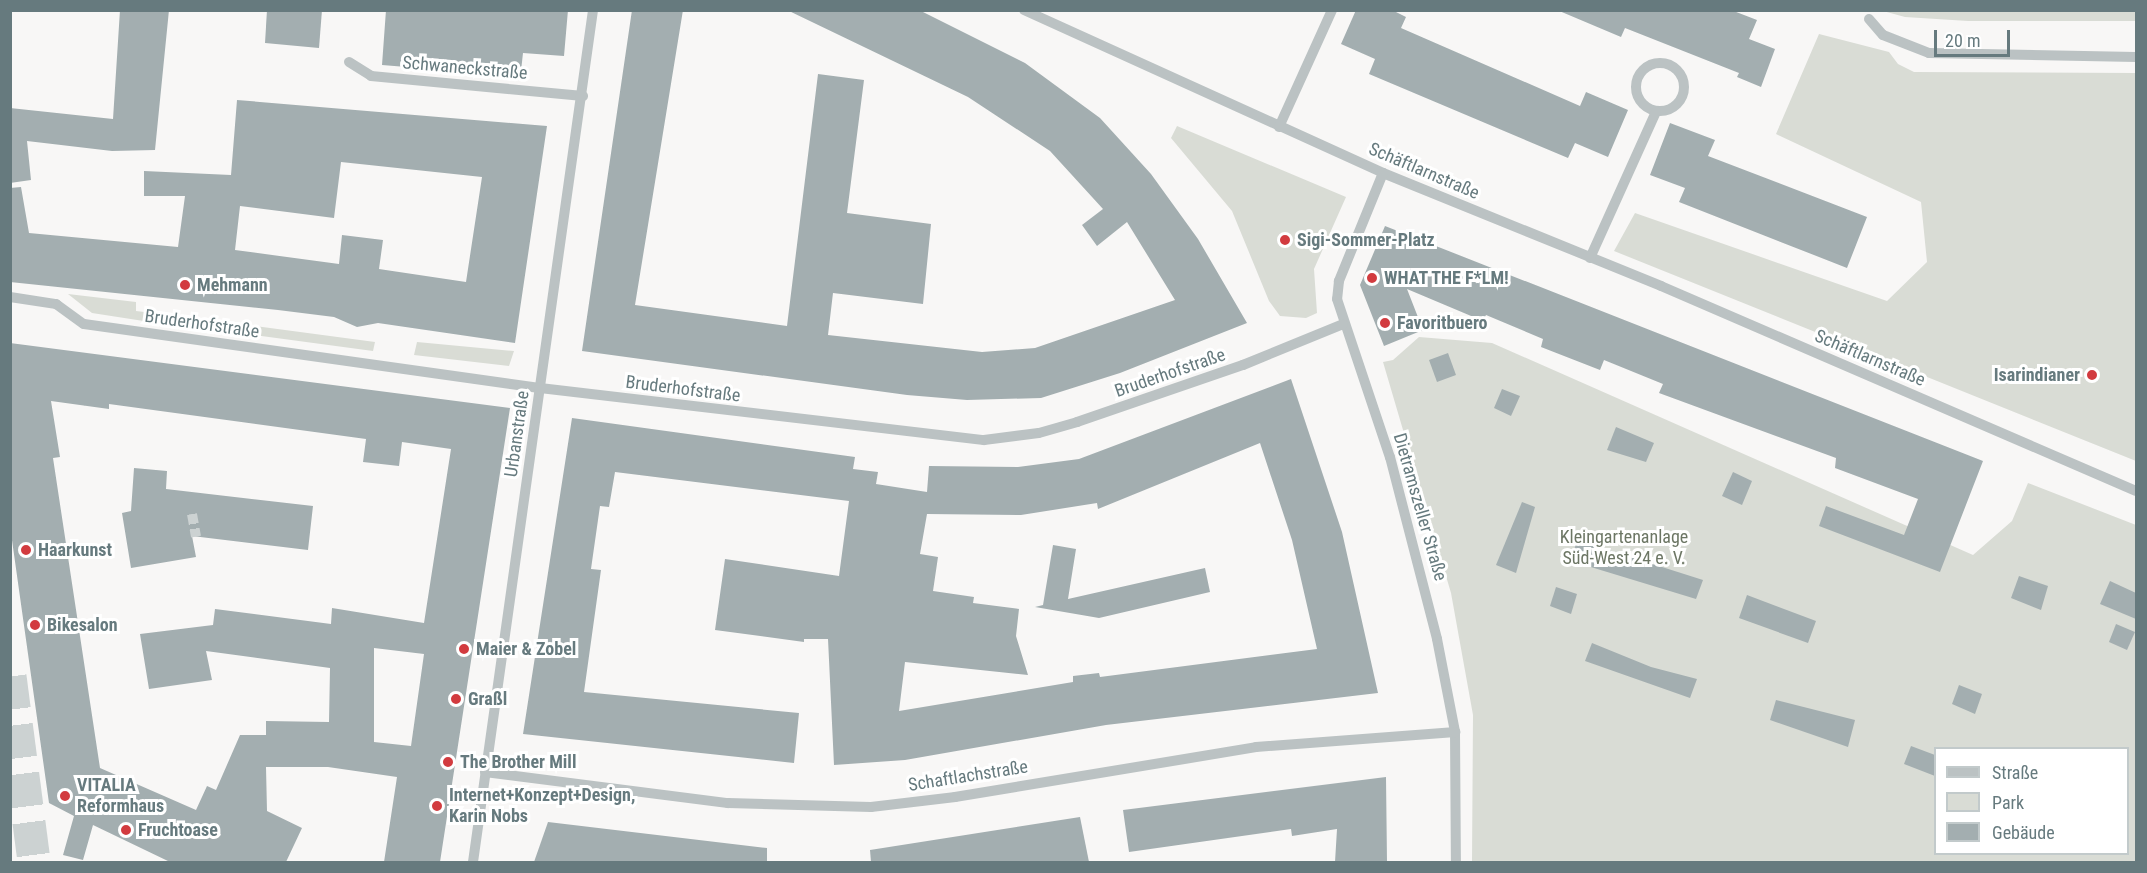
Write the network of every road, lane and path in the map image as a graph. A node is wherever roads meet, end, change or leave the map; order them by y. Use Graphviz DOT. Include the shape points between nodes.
graph roads {
  1 [pos="593,10"];
  2 [pos="1024,10"];
  3 [pos="1332,10"];
  4 [pos="1869,19"];
  5 [pos="2136,57"];
  6 [pos="349,62"];
  7 [pos="583,96"];
  8 [pos="1656,112"];
  9 [pos="1279,127"];
  10 [pos="1383,173"];
  11 [pos="1590,258"];
  12 [pos="10,297"];
  13 [pos="1343,324"];
  14 [pos="540,388"];
  15 [pos="2136,491"];
  16 [pos="1455,732"];
  17 [pos="485,772"];
  18 [pos="472,862"];
  19 [pos="1456,862"];
  1 -- 7 [label="street, Urbanstraße"];
  2 -- 9 [label="street, Schäftlarnstraße"];
  3 -- 9 [label="street"];
  4 -- 5 [label="street" via="1883,35 1929,53"];
  6 -- 7 [label="street, Schwaneckstraße" via="371,76"];
  7 -- 14 [label="street, Urbanstraße"];
  8 -- 8 [label="street" via="1677,105 1684,94 1683,78 1664,63 1647,67 1635,86 1639,100"];
  8 -- 11 [label="street"];
  9 -- 10 [label="street, Schäftlarnstraße"];
  10 -- 11 [label="street, Schäftlarnstraße"];
  10 -- 13 [label="street, Dietramszeller Straße" via="1338,281 1337,300"];
  11 -- 15 [label="street, Schäftlarnstraße"];
  12 -- 14 [label="street, Bruderhofstraße" via="56,304 84,324"];
  13 -- 14 [label="street, Bruderhofstraße" via="1243,365 1077,422 1039,433 984,440"];
  13 -- 16 [label="street, Dietramszeller Straße" via="1416,544"];
  14 -- 17 [label="street, Urbanstraße"];
  16 -- 17 [label="street, Schaftlachstraße" via="1256,747 956,797 871,807 728,803"];
  16 -- 19 [label="street, Dietramszeller Straße"];
  17 -- 18 [label="street, Urbanstraße"];
}
